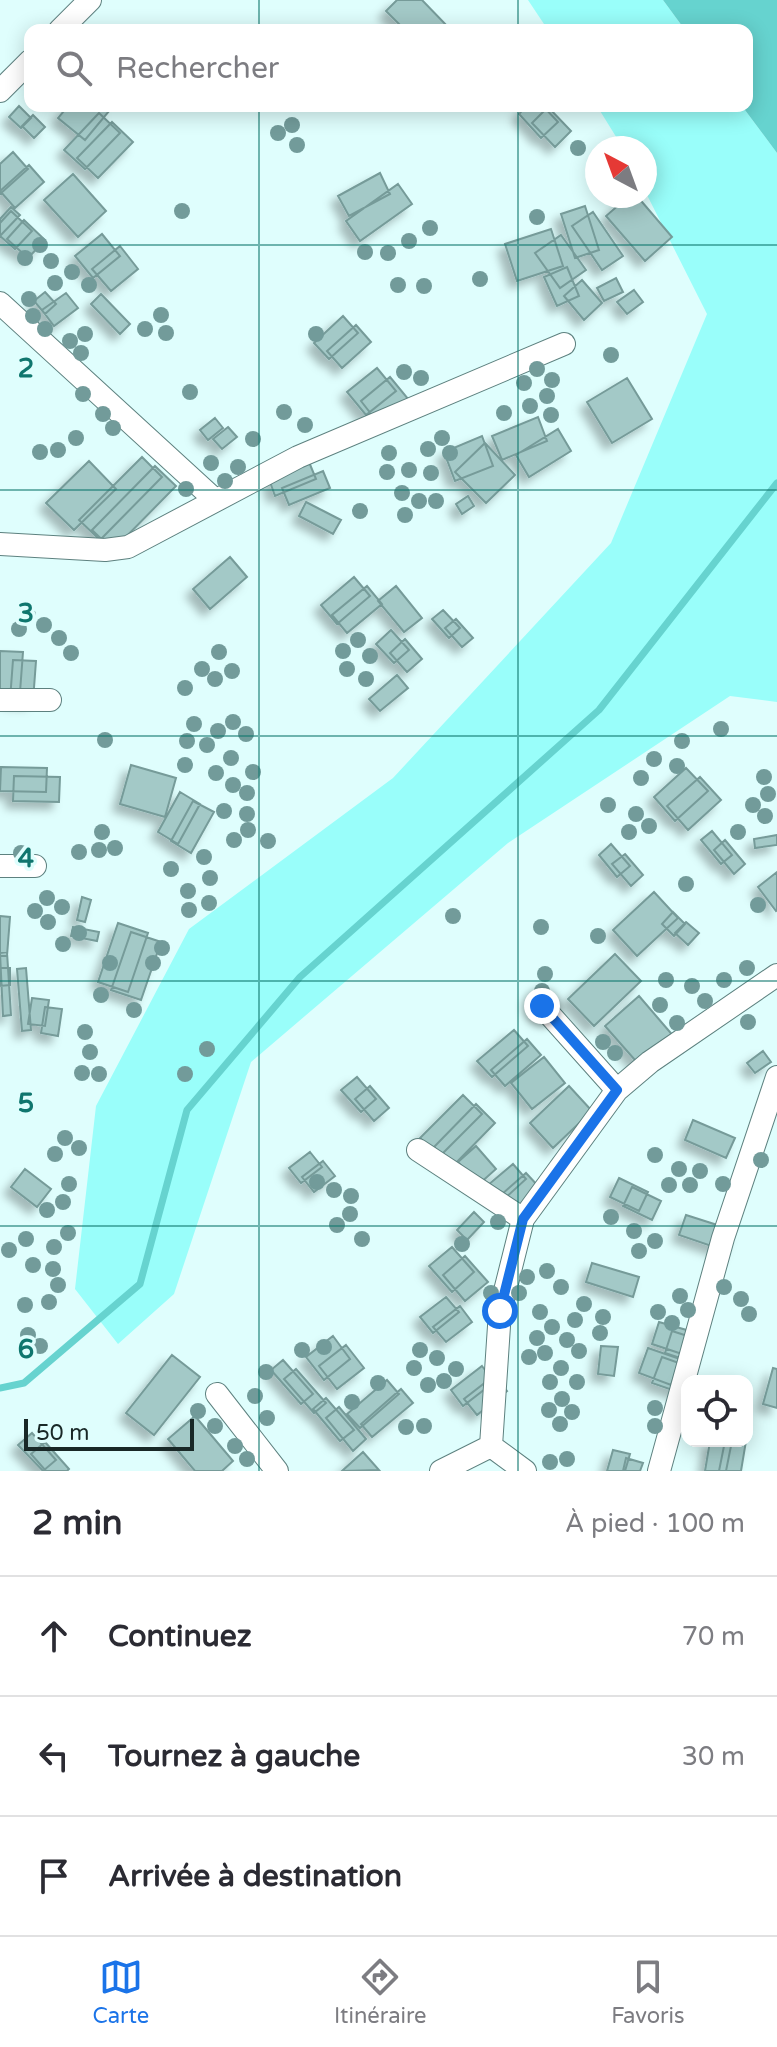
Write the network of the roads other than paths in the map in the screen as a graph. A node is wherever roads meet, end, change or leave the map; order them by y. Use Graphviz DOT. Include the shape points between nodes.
graph roads {
  1 [pos="90,0"];
  2 [pos="66,24"];
  3 [pos="24,67"];
  4 [pos="0,91"];
  5 [pos="0,303"];
  6 [pos="564,344"];
  7 [pos="214,499"];
  8 [pos="0,544"];
  9 [pos="0,700"];
  10 [pos="50,700"];
  11 [pos="0,866"];
  12 [pos="35,866"];
  13 [pos="777,975"];
  14 [pos="542,1006"];
  15 [pos="777,1077"];
  16 [pos="617,1090"];
  17 [pos="418,1150"];
  18 [pos="523,1219"];
  19 [pos="217,1394"];
  20 [pos="491,1446"];
  21 [pos="277,1471"];
  22 [pos="441,1471"];
  23 [pos="525,1471"];
  24 [pos="659,1471"];
  1 -- 2 [label="street"];
  3 -- 4 [label="street"];
  5 -- 7 [label="street"];
  6 -- 7 [label="street" via="298,457"];
  7 -- 8 [label="street" via="128,547"];
  9 -- 10 [label="street"];
  11 -- 12 [label="street"];
  13 -- 16 [label="street"];
  14 -- 16 [label="street"];
  15 -- 24 [label="street" via="723,1238"];
  16 -- 18 [label="street"];
  17 -- 18 [label="street"];
  18 -- 20 [label="street" via="500,1311"];
  19 -- 21 [label="street"];
  20 -- 22 [label="street"];
  20 -- 23 [label="street"];
}
